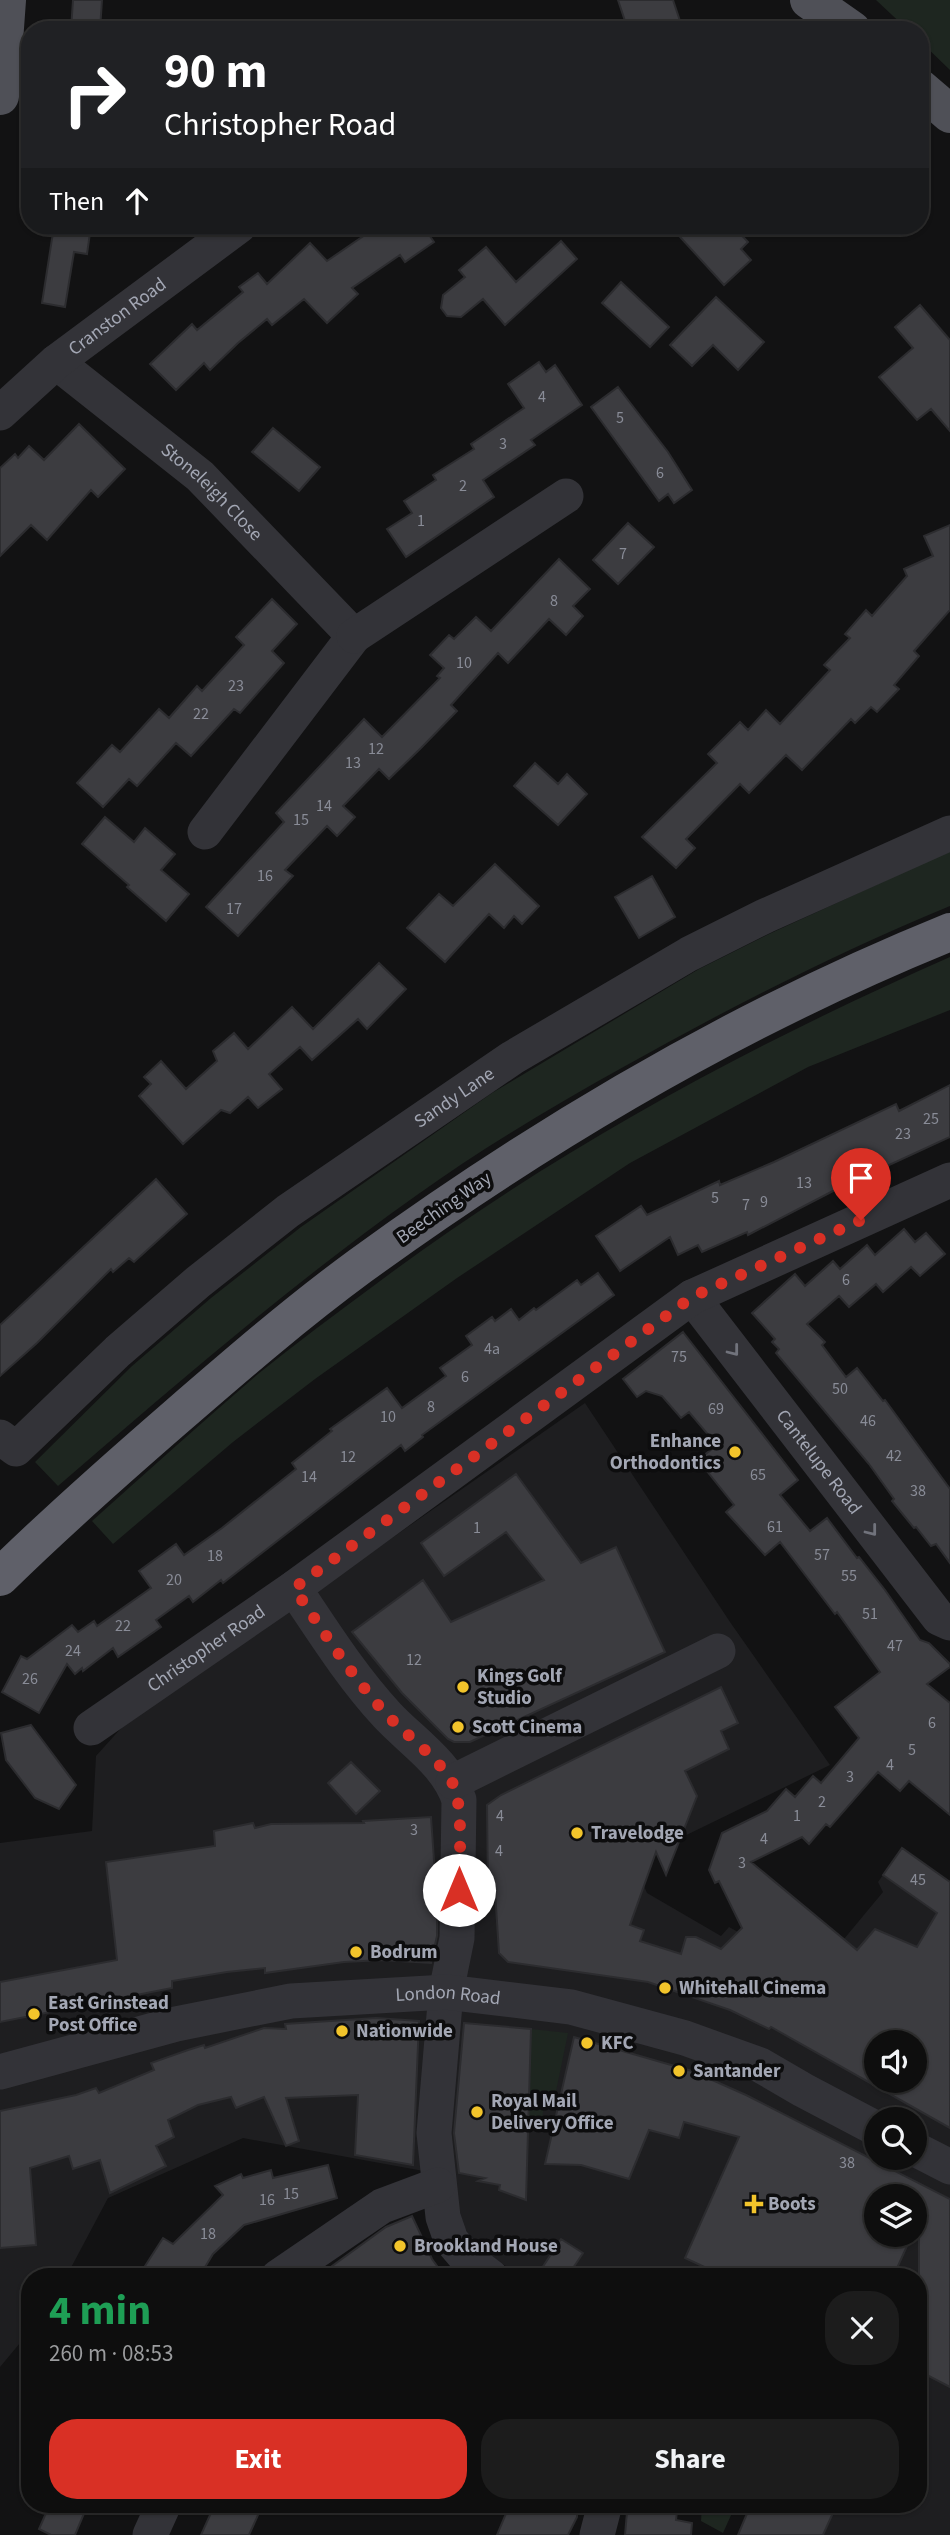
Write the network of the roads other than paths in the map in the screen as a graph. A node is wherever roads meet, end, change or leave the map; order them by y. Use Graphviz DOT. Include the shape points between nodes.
graph roads {
  1 [pos="7,0"];
  2 [pos="808,0"];
  3 [pos="839,21"];
  4 [pos="0,96"];
  5 [pos="929,96"];
  6 [pos="950,114"];
  7 [pos="227,235"];
  8 [pos="56,362"];
  9 [pos="0,413"];
  10 [pos="566,496"];
  11 [pos="354,636"];
  12 [pos="205,832"];
  13 [pos="950,833"];
  14 [pos="950,932"];
  15 [pos="943,1194"];
  16 [pos="692,1297"];
  17 [pos="8,1443"];
  18 [pos="0,1577"];
  19 [pos="294,1588"];
  20 [pos="950,1623"];
  21 [pos="718,1651"];
  22 [pos="91,1728"];
  23 [pos="453,1783"];
  24 [pos="446,1992"];
  25 [pos="0,2072"];
  26 [pos="864,2122"];
  27 [pos="927,2155"];
  28 [pos="950,2167"];
  29 [pos="438,2185"];
  30 [pos="291,2268"];
  31 [pos="479,2268"];
  32 [pos="160,2513"];
  33 [pos="603,2513"];
  34 [pos="149,2535"];
  35 [pos="597,2535"];
  1 -- 4 [label="main road"];
  2 -- 3 [label="main road"];
  5 -- 6 [label="main road"];
  7 -- 8 [label="street, Cranston Road"];
  8 -- 9 [label="street, Cranston Road"];
  8 -- 11 [label="street, Stoneleigh Close" via="201,476"];
  10 -- 11 [label="street"];
  11 -- 12 [label="street"];
  13 -- 17 [label="street, Sandy Lane" via="689,954 512,1058 288,1211"];
  14 -- 18 [label="highway, Beeching Way" via="728,1033 474,1186 358,1268 247,1356 74,1506"];
  15 -- 16 [label="street, Christopher Road"];
  16 -- 19 [label="street, Christopher Road"];
  16 -- 20 [label="street, Cantelupe Road, one-way" via="939,1618"];
  19 -- 22 [label="street, Christopher Road"];
  19 -- 23 [label="street" via="342,1659"];
  21 -- 23 [label="street"];
  23 -- 24 [label="street" via="459,1800 459,1890 457,1938"];
  24 -- 25 [label="street, London Road" via="291,2001 176,2024"];
  24 -- 26 [label="street, London Road" via="571,2007 685,2038 760,2064"];
  24 -- 29 [label="street" via="434,2133"];
  27 -- 28 [label="street"];
  29 -- 30 [label="street" via="382,2206"];
  29 -- 31 [label="street" via="451,2240"];
  32 -- 34 [label="street"];
  33 -- 35 [label="street"];
}
